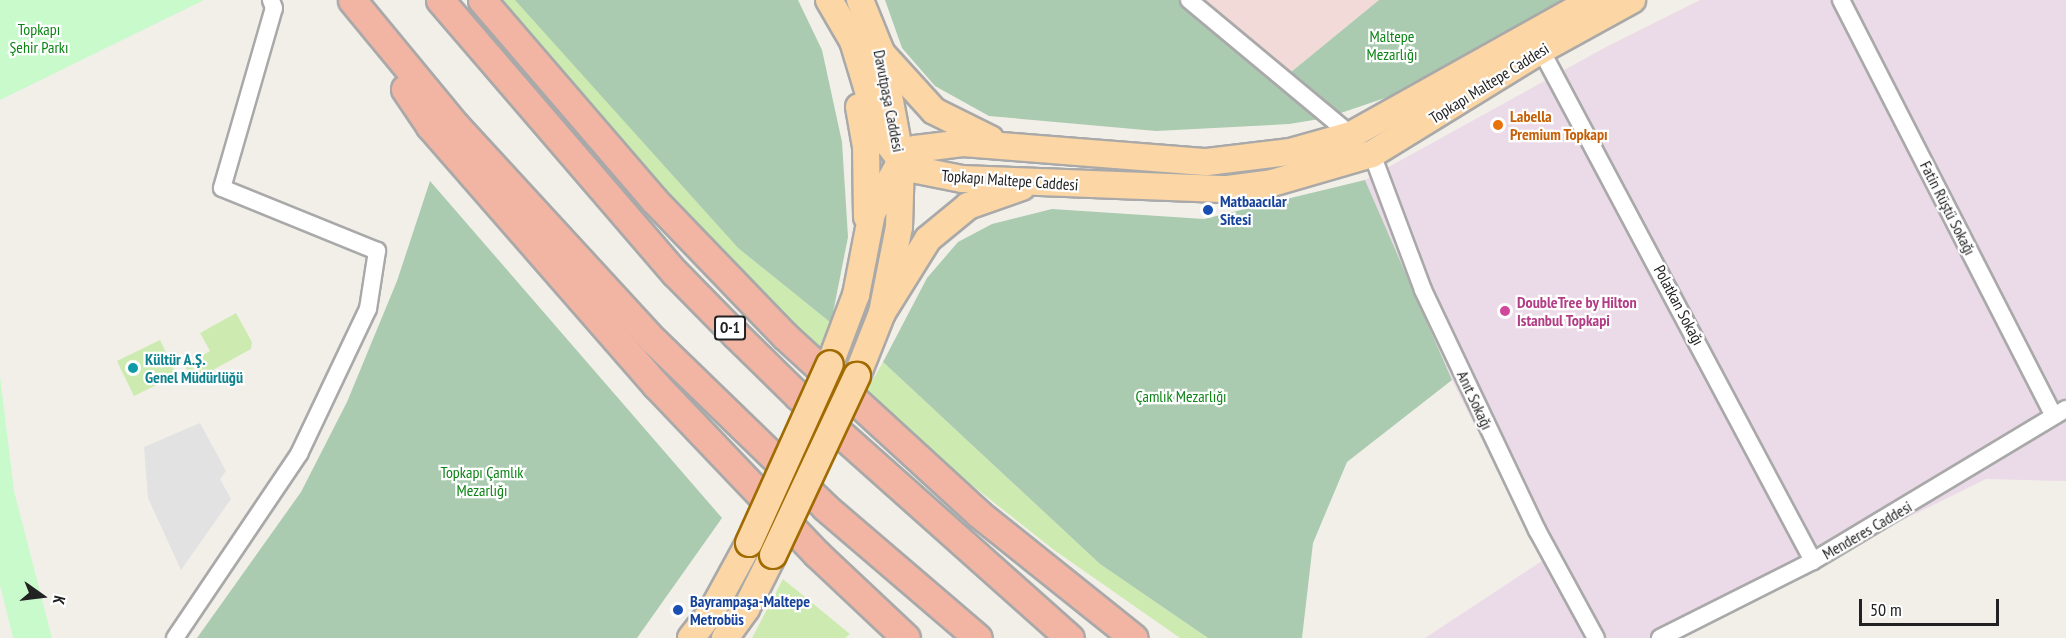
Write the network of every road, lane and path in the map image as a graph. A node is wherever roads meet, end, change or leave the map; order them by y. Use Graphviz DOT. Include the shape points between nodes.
graph roads {
  1 [pos="271,0"];
  2 [pos="352,0"];
  3 [pos="440,0"];
  4 [pos="482,0"];
  5 [pos="822,0"];
  6 [pos="829,0"];
  7 [pos="860,0"];
  8 [pos="1189,0"];
  9 [pos="1593,0"];
  10 [pos="1632,0"];
  11 [pos="1841,0"];
  12 [pos="392,48"];
  13 [pos="1541,50"];
  14 [pos="881,52"];
  15 [pos="1352,135"];
  16 [pos="1009,147"];
  17 [pos="1372,154"];
  18 [pos="901,161"];
  19 [pos="1032,183"];
  20 [pos="866,232"];
  21 [pos="882,312"];
  22 [pos="2060,412"];
  23 [pos="1813,561"];
  24 [pos="1062,631"];
  25 [pos="175,638"];
  26 [pos="692,638"];
  27 [pos="725,638"];
  28 [pos="906,638"];
  29 [pos="978,638"];
  30 [pos="1084,638"];
  31 [pos="1134,638"];
  32 [pos="1596,638"];
  33 [pos="1660,638"];
  1 -- 25 [label="street" via="274,8 222,188 377,251 368,309 299,454"];
  2 -- 12 [label="highway"];
  3 -- 24 [label="highway, O-1" via="675,273 798,396"];
  4 -- 31 [label="highway" via="654,200 785,336 979,514"];
  5 -- 20 [label="main road, Davutpaşa Caddesi" via="846,57 864,128 869,198"];
  6 -- 18 [label="main road" via="854,41 878,126"];
  7 -- 14 [label="main road, Davutpaşa Caddesi"];
  8 -- 15 [label="street"];
  9 -- 15 [label="main road, Topkapı Maltepe Caddesi"];
  10 -- 13 [label="main road, Topkapı Maltepe Caddesi"];
  11 -- 22 [label="street, Fatin Rüştü Sokağı"];
  12 -- 28 [label="highway" via="409,96 430,126 545,260 757,493"];
  12 -- 29 [label="highway" via="456,126 724,412 825,507"];
  13 -- 17 [label="main road, Topkapı Maltepe Caddesi"];
  13 -- 23 [label="street, Polatkan Sokağı"];
  14 -- 16 [label="main road" via="934,111"];
  14 -- 18 [label="main road, Davutpaşa Caddesi"];
  15 -- 16 [label="main road, Topkapı Maltepe Caddesi" via="1290,152 1207,162"];
  15 -- 17 [label="main road"];
  16 -- 18 [label="main road, Topkapı Maltepe Caddesi" via="940,143 915,149"];
  17 -- 19 [label="main road, Topkapı Maltepe Caddesi" via="1272,183 1228,189"];
  17 -- 32 [label="street, Anıt Sokağı" via="1423,290 1537,530"];
  18 -- 19 [label="main road, Topkapı Maltepe Caddesi" via="925,174"];
  18 -- 20 [label="main road"];
  18 -- 21 [label="main road, Davutpaşa Caddesi" via="895,260"];
  19 -- 21 [label="main road" via="968,206 947,222 913,259"];
  20 -- 26 [label="main road, bridge" via="855,295 830,364 749,543 712,611"];
  21 -- 27 [label="main road, bridge" via="774,555 746,609"];
  22 -- 23 [label="street, Menderes Caddesi"];
  23 -- 33 [label="street, Menderes Caddesi"];
  24 -- 30 [label="highway"];
}
